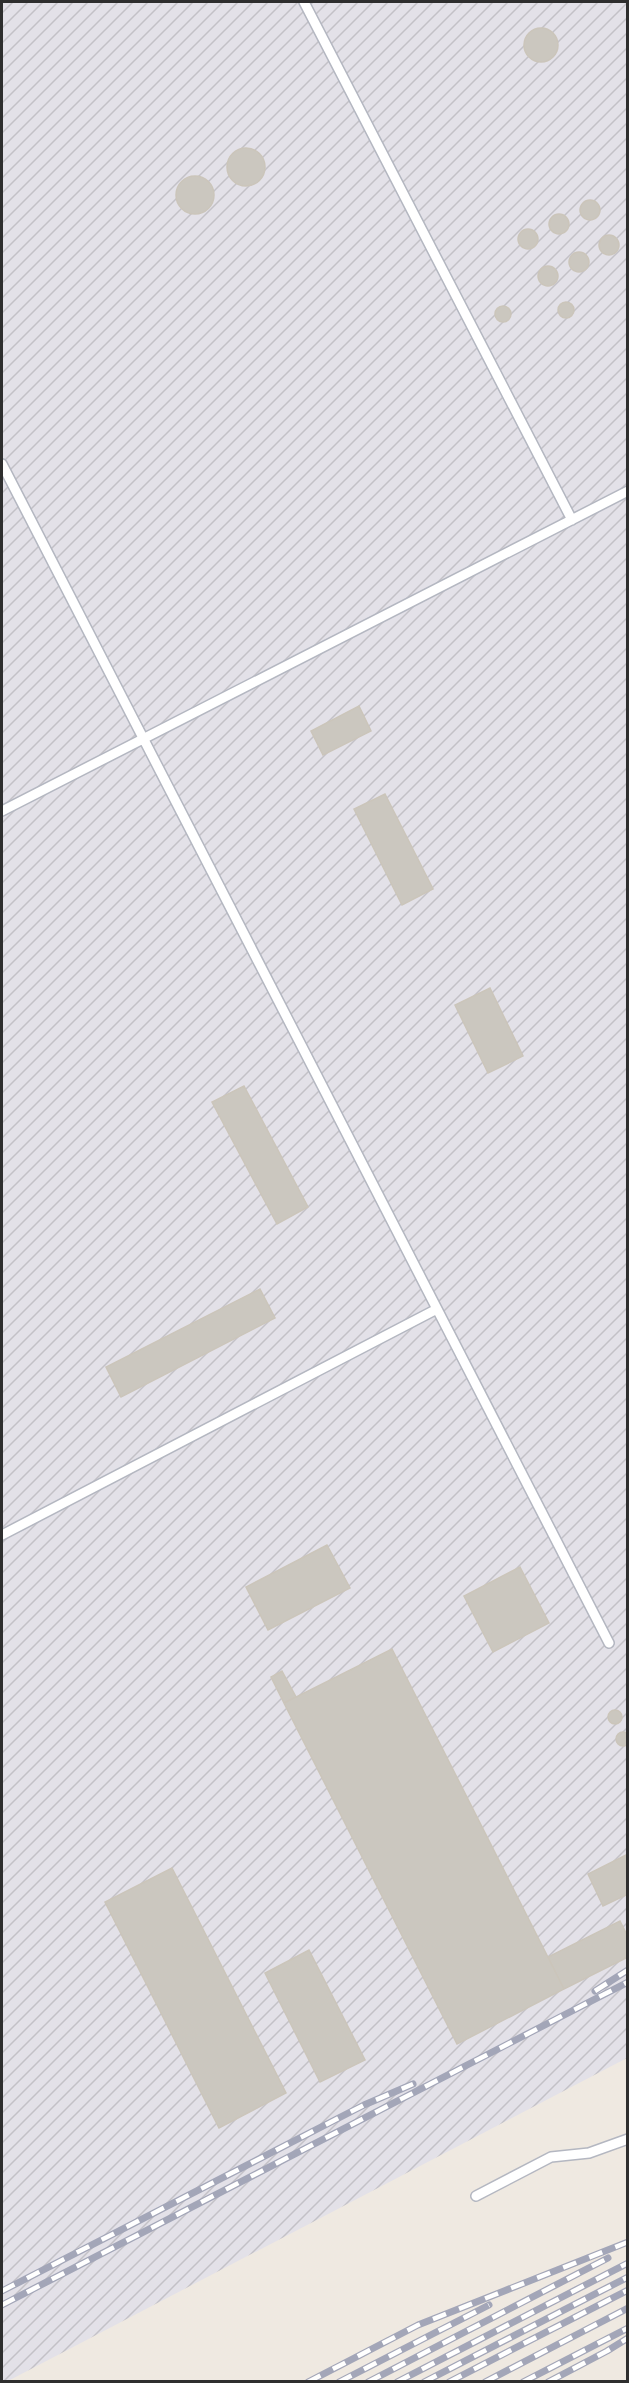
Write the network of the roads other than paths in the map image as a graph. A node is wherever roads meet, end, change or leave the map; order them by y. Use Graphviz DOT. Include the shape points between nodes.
graph roads {
  1 [pos="304,2"];
  2 [pos="2,464"];
  3 [pos="627,491"];
  4 [pos="572,520"];
  5 [pos="142,738"];
  6 [pos="2,811"];
  7 [pos="437,1309"];
  8 [pos="2,1535"];
  9 [pos="609,1643"];
  10 [pos="627,2139"];
  11 [pos="476,2196"];
  1 -- 4 [label="lane"];
  2 -- 5 [label="lane"];
  3 -- 4 [label="lane"];
  4 -- 5 [label="lane"];
  5 -- 6 [label="lane"];
  5 -- 7 [label="lane"];
  7 -- 8 [label="lane"];
  7 -- 9 [label="lane"];
  10 -- 11 [label="lane" via="589,2152 551,2157"];
}
